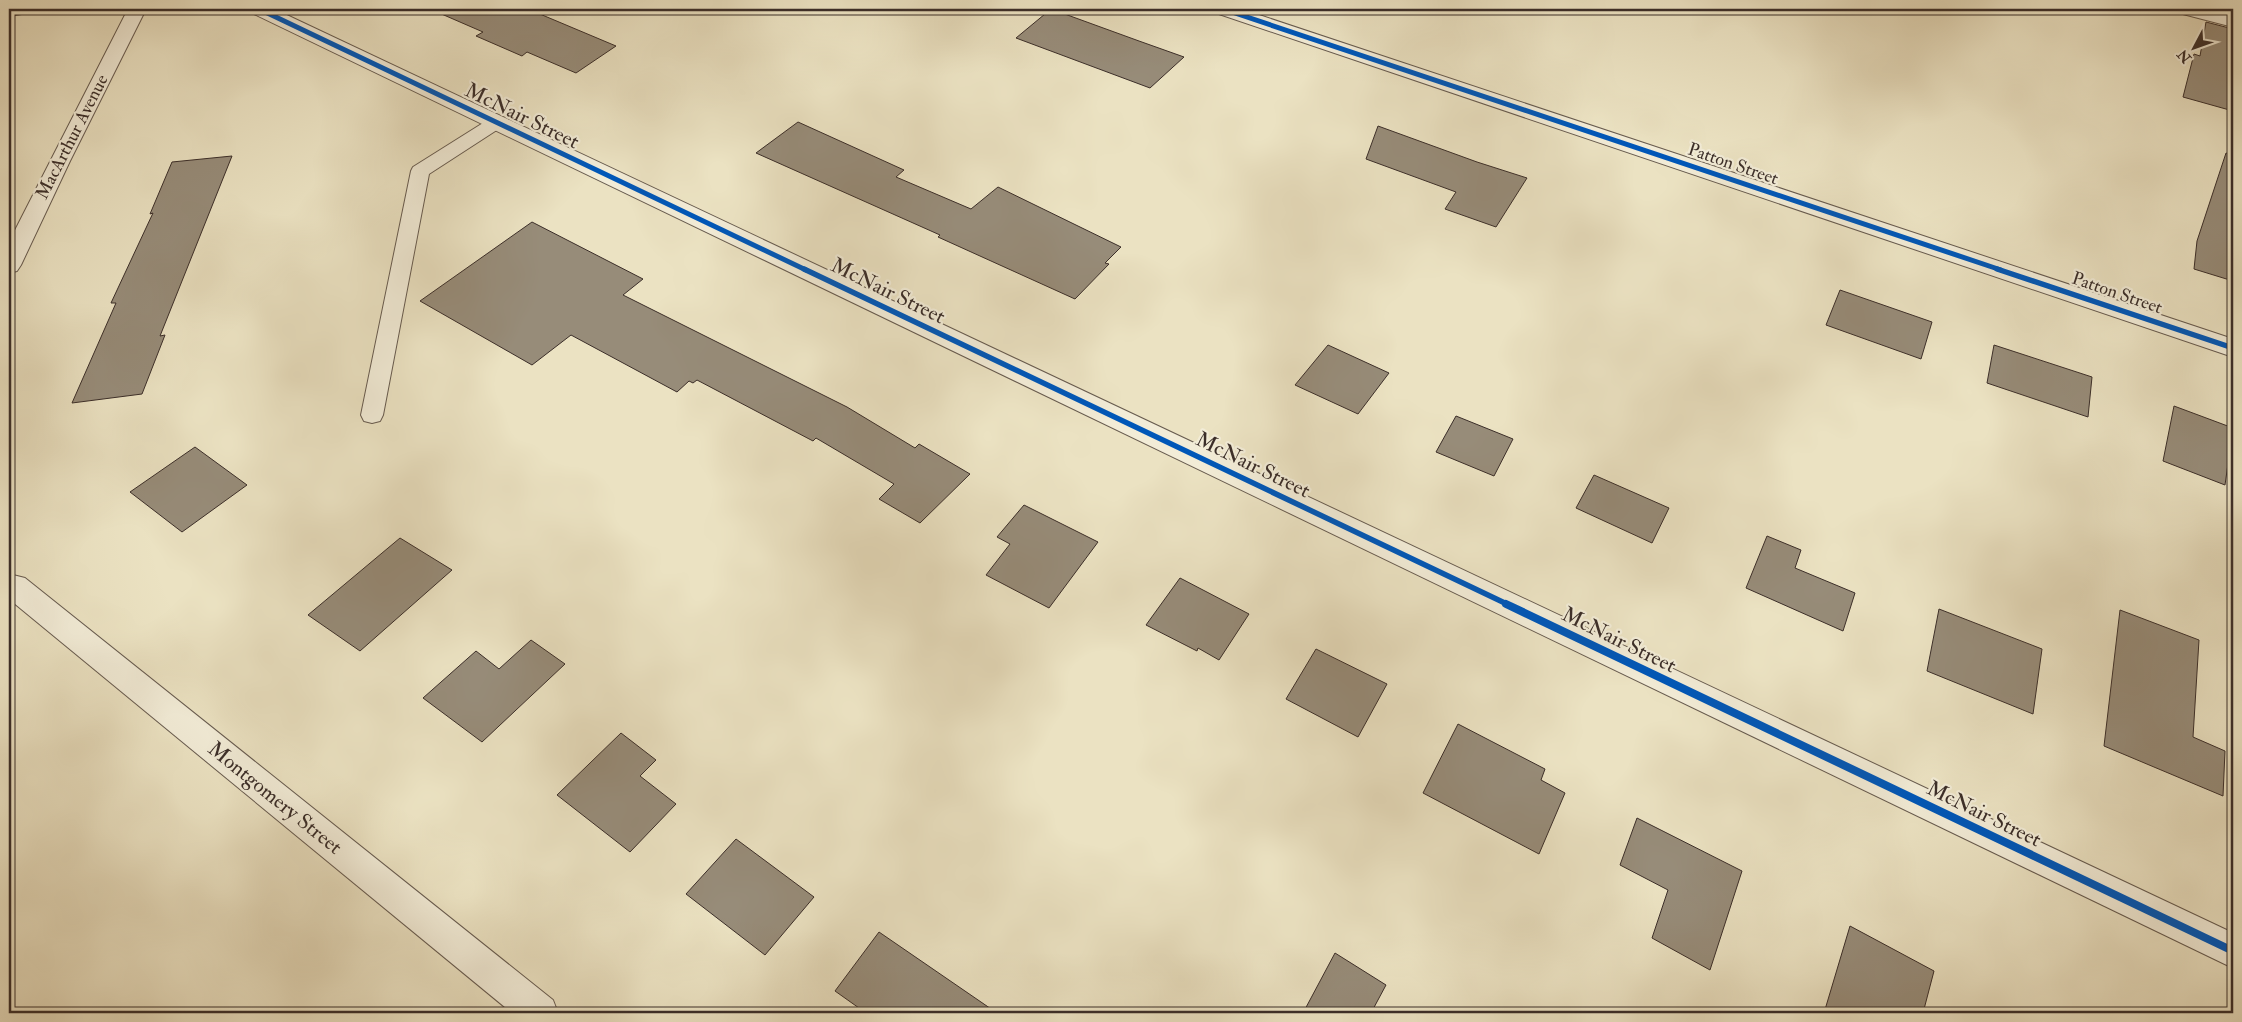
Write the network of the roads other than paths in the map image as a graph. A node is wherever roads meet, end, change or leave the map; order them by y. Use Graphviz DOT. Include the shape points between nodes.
graph roads {
  1 [pos="21,9"];
  2 [pos="138,9"];
  3 [pos="259,9"];
  4 [pos="1223,9"];
  5 [pos="2186,9"];
  6 [pos="9,10"];
  7 [pos="2233,21"];
  8 [pos="497,122"];
  9 [pos="9,266"];
  10 [pos="2233,348"];
  11 [pos="372,415"];
  12 [pos="9,586"];
  13 [pos="2233,951"];
  14 [pos="540,1013"];
  1 -- 6 [label="street"];
  2 -- 9 [label="street, MacArthur Avenue"];
  3 -- 8 [label="street, McNair Street"];
  4 -- 10 [label="street, Patton Street"];
  5 -- 7 [label="street"];
  8 -- 11 [label="lane" via="420,171"];
  8 -- 13 [label="street, McNair Street"];
  12 -- 14 [label="street, Montgomery Street"];
}
